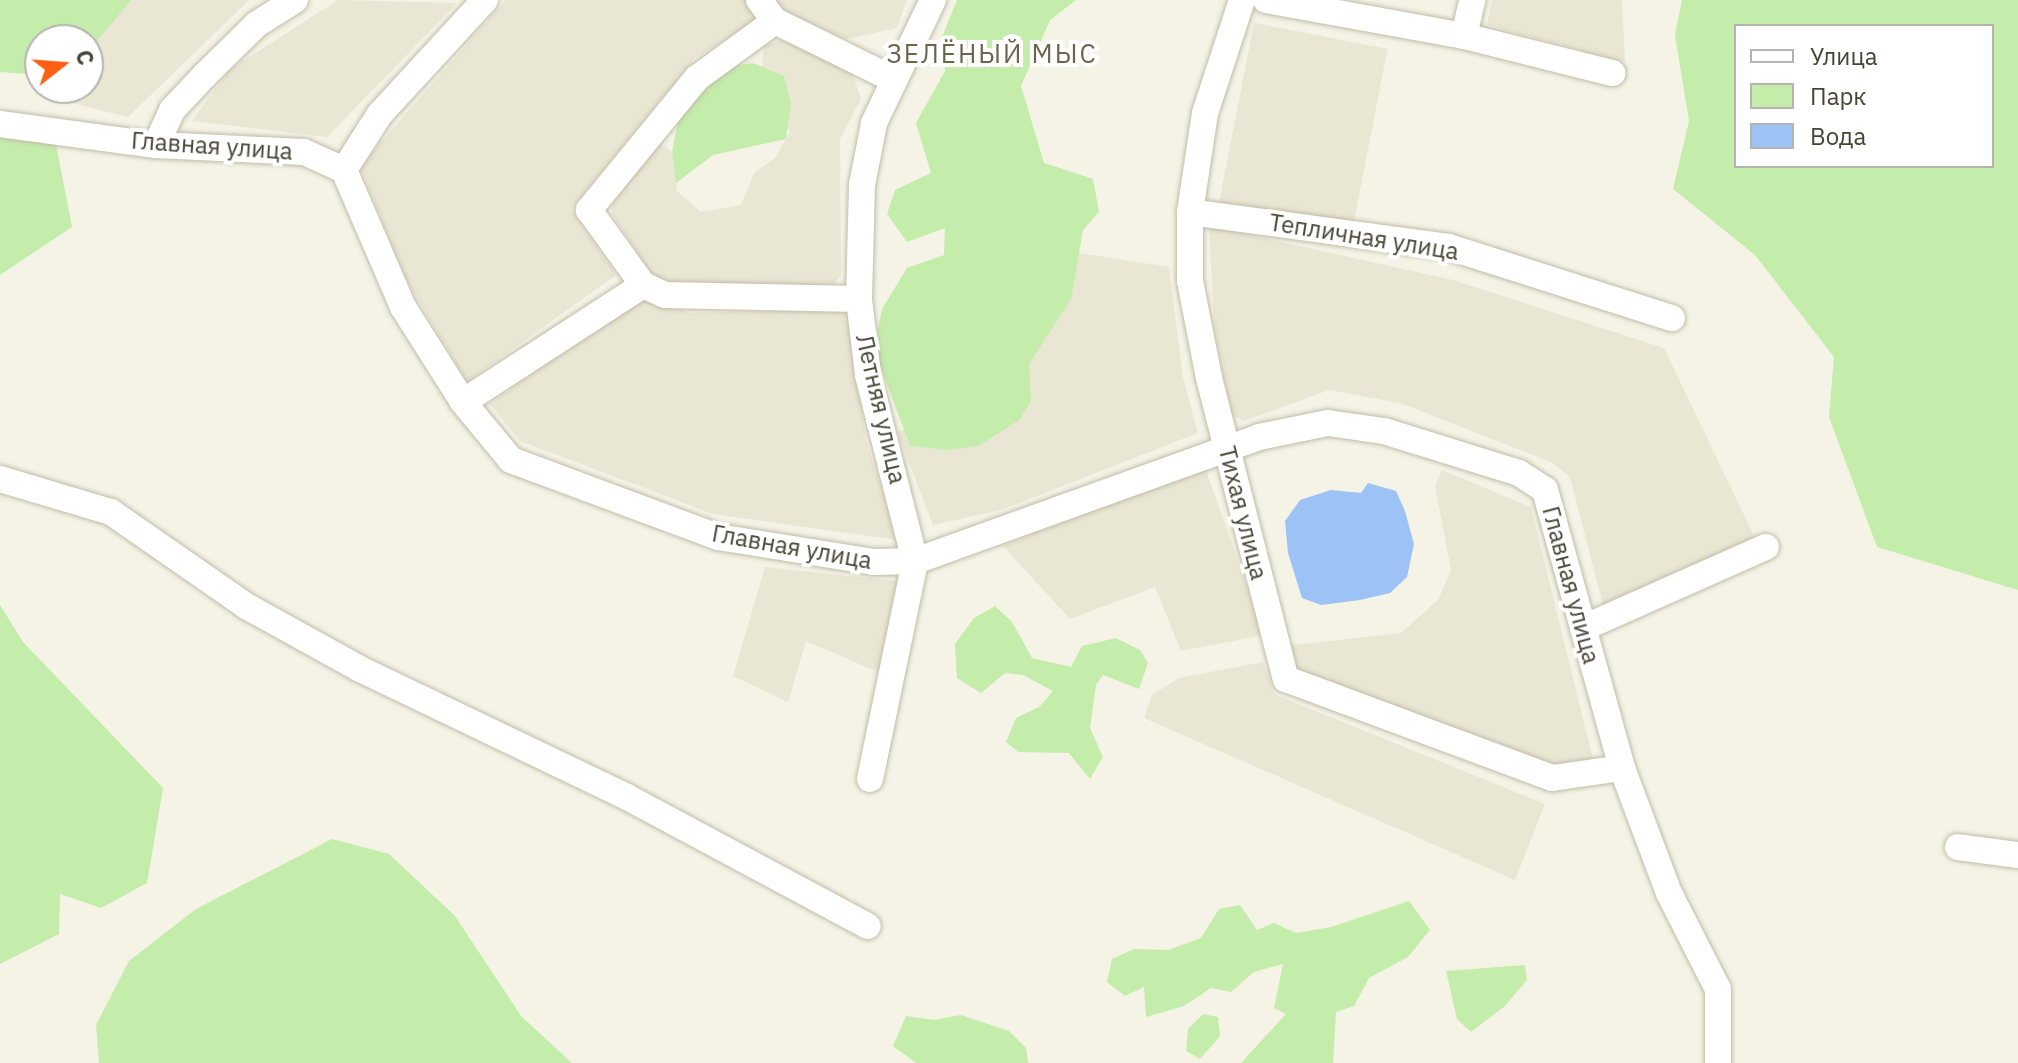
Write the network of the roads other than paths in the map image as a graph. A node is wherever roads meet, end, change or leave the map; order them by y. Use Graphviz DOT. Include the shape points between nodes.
graph roads {
  1 [pos="295,0"];
  2 [pos="933,0"];
  3 [pos="1242,0"];
  4 [pos="1266,0"];
  5 [pos="1472,0"];
  6 [pos="479,2"];
  7 [pos="767,10"];
  8 [pos="1464,36"];
  9 [pos="1612,73"];
  10 [pos="893,79"];
  11 [pos="0,124"];
  12 [pos="156,145"];
  13 [pos="344,170"];
  14 [pos="1190,212"];
  15 [pos="643,285"];
  16 [pos="859,299"];
  17 [pos="1672,318"];
  18 [pos="463,402"];
  19 [pos="1227,449"];
  20 [pos="0,479"];
  21 [pos="1766,547"];
  22 [pos="915,561"];
  23 [pos="1583,628"];
  24 [pos="1622,768"];
  25 [pos="870,779"];
  26 [pos="1958,847"];
  27 [pos="2018,855"];
  28 [pos="868,926"];
  29 [pos="1718,1063"];
  1 -- 12 [label="street" via="257,24 206,74 172,110"];
  2 -- 10 [label="street, Летняя улица"];
  3 -- 14 [label="street, Тихая улица" via="1205,113"];
  4 -- 8 [label="street"];
  5 -- 8 [label="street"];
  6 -- 13 [label="street" via="380,114"];
  7 -- 10 [label="street"];
  7 -- 15 [label="street" via="697,78 589,210"];
  8 -- 9 [label="street"];
  10 -- 16 [label="street, Летняя улица" via="874,123 862,185"];
  11 -- 12 [label="street, Главная улица"];
  12 -- 13 [label="street, Главная улица" via="304,152"];
  13 -- 18 [label="street, Главная улица" via="403,307"];
  14 -- 17 [label="street, Тепличная улица" via="1449,247"];
  14 -- 19 [label="street, Тихая улица" via="1190,281"];
  15 -- 16 [label="street" via="686,299"];
  15 -- 18 [label="street"];
  16 -- 22 [label="street, Летняя улица" via="868,375"];
  18 -- 22 [label="street, Главная улица" via="511,460 607,500 718,537 874,562"];
  19 -- 22 [label="street, Главная улица"];
  19 -- 23 [label="street, Главная улица" via="1328,423 1384,431 1519,473 1545,490"];
  19 -- 24 [label="street, Тихая улица" via="1286,679 1552,778"];
  20 -- 28 [label="street" via="111,512 246,606 360,669 641,804"];
  21 -- 23 [label="street"];
  22 -- 25 [label="street, Летняя улица"];
  23 -- 24 [label="street, Главная улица"];
  24 -- 29 [label="street, Главная улица" via="1669,893 1718,989"];
  26 -- 27 [label="street"];
}
